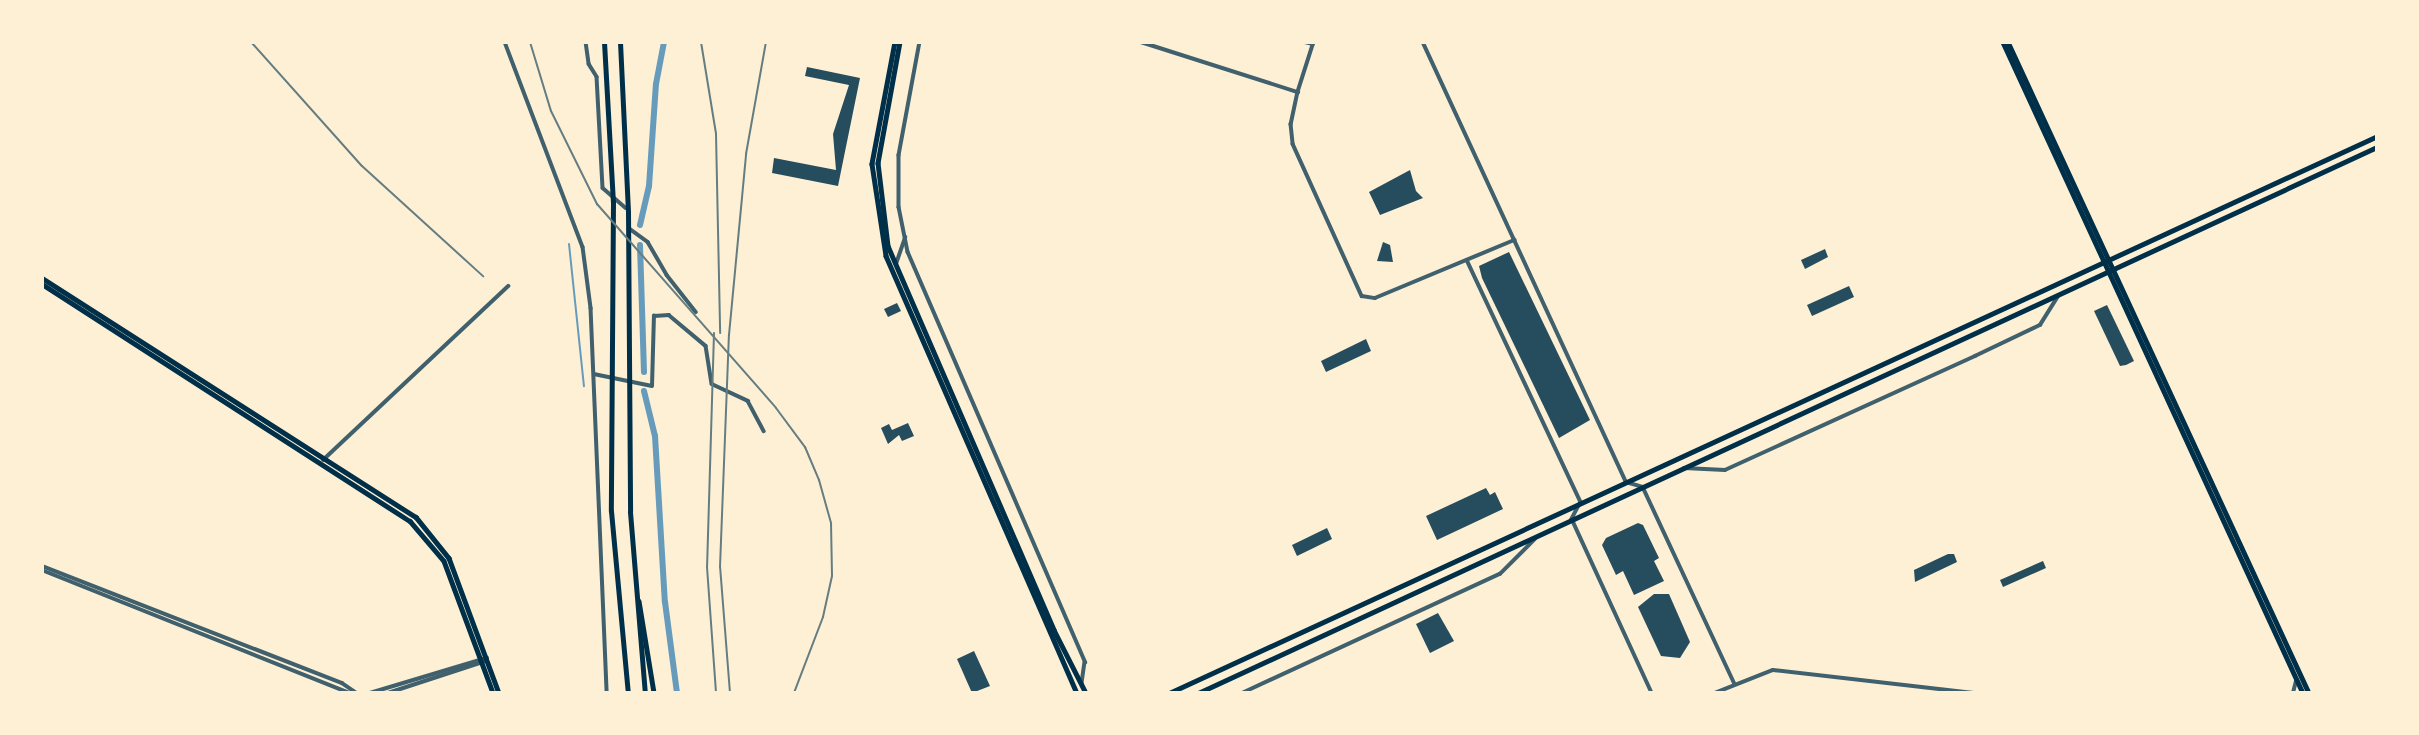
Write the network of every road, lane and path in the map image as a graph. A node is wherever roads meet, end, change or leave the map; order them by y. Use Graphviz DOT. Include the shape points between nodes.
graph roads {
  1 [pos="505,42"];
  2 [pos="586,42"];
  3 [pos="604,42"];
  4 [pos="621,42"];
  5 [pos="895,42"];
  6 [pos="900,42"];
  7 [pos="1140,42"];
  8 [pos="1305,42"];
  9 [pos="1423,42"];
  10 [pos="2003,42"];
  11 [pos="2008,42"];
  12 [pos="1313,43"];
  13 [pos="918,44"];
  14 [pos="1298,92"];
  15 [pos="2377,136"];
  16 [pos="2377,147"];
  17 [pos="905,238"];
  18 [pos="1514,240"];
  19 [pos="2110,257"];
  20 [pos="1467,260"];
  21 [pos="2103,261"];
  22 [pos="895,266"];
  23 [pos="2111,270"];
  24 [pos="42,278"];
  25 [pos="42,284"];
  26 [pos="508,286"];
  27 [pos="2060,294"];
  28 [pos="696,313"];
  29 [pos="594,374"];
  30 [pos="764,430"];
  31 [pos="323,459"];
  32 [pos="1682,468"];
  33 [pos="1626,482"];
  34 [pos="1643,486"];
  35 [pos="1631,492"];
  36 [pos="1581,502"];
  37 [pos="1586,513"];
  38 [pos="1572,519"];
  39 [pos="1538,535"];
  40 [pos="42,568"];
  41 [pos="634,577"];
  42 [pos="484,659"];
  43 [pos="2297,678"];
  44 [pos="1735,684"];
  45 [pos="1082,685"];
  46 [pos="350,693"];
  47 [pos="357,693"];
  48 [pos="370,693"];
  49 [pos="388,693"];
  50 [pos="493,693"];
  51 [pos="499,693"];
  52 [pos="607,693"];
  53 [pos="628,693"];
  54 [pos="645,693"];
  55 [pos="654,693"];
  56 [pos="1075,693"];
  57 [pos="1086,693"];
  58 [pos="1169,693"];
  59 [pos="1198,693"];
  60 [pos="1242,693"];
  61 [pos="1652,693"];
  62 [pos="1716,693"];
  63 [pos="1976,693"];
  64 [pos="2293,693"];
  65 [pos="2303,693"];
  66 [pos="2309,693"];
  1 -- 29 [label="street" via="583,247"];
  2 -- 28 [label="street" via="589,64 597,77 603,188 625,205 628,227 648,242"];
  3 -- 53 [label="main road" via="613,202 611,511"];
  4 -- 41 [label="main road"];
  5 -- 56 [label="main road" via="872,164 886,256"];
  6 -- 22 [label="main road" via="877,174"];
  7 -- 14 [label="street"];
  8 -- 12 [label="street"];
  9 -- 18 [label="street"];
  10 -- 21 [label="main road"];
  11 -- 19 [label="main road"];
  12 -- 14 [label="street"];
  13 -- 17 [label="street" via="899,155"];
  14 -- 20 [label="street" via="1291,124 1296,153 1362,296 1375,298"];
  15 -- 19 [label="main road"];
  16 -- 23 [label="main road"];
  17 -- 22 [label="street"];
  17 -- 45 [label="street" via="1085,662"];
  18 -- 20 [label="street"];
  18 -- 33 [label="street"];
  19 -- 21 [label="main road"];
  19 -- 23 [label="main road"];
  20 -- 36 [label="street"];
  21 -- 23 [label="main road"];
  21 -- 33 [label="main road"];
  22 -- 45 [label="main road"];
  23 -- 27 [label="main road"];
  23 -- 43 [label="main road"];
  23 -- 66 [label="main road"];
  24 -- 31 [label="main road"];
  25 -- 31 [label="main road"];
  26 -- 31 [label="street"];
  27 -- 32 [label="main road"];
  27 -- 32 [label="street" via="2040,325 1975,356 1725,470"];
  29 -- 30 [label="street" via="652,386 654,316 663,312 706,346 712,384 748,401"];
  29 -- 52 [label="street"];
  31 -- 42 [label="main road" via="406,508 435,537 455,571"];
  32 -- 34 [label="main road"];
  33 -- 34 [label="street"];
  33 -- 35 [label="main road"];
  33 -- 36 [label="main road"];
  34 -- 35 [label="main road"];
  34 -- 44 [label="street"];
  35 -- 37 [label="main road"];
  36 -- 37 [label="main road"];
  36 -- 38 [label="street"];
  36 -- 58 [label="main road"];
  37 -- 38 [label="main road"];
  38 -- 39 [label="main road"];
  38 -- 61 [label="street"];
  39 -- 59 [label="main road"];
  39 -- 60 [label="street" via="1500,574"];
  40 -- 46 [label="street"];
  40 -- 47 [label="street" via="342,683"];
  41 -- 54 [label="main road"];
  41 -- 55 [label="main road"];
  42 -- 48 [label="street"];
  42 -- 49 [label="street"];
  42 -- 50 [label="main road"];
  42 -- 51 [label="main road"];
  43 -- 64 [label="street"];
  43 -- 65 [label="main road"];
  44 -- 62 [label="street"];
  44 -- 63 [label="street" via="1779,670"];
  45 -- 57 [label="main road"];
}
